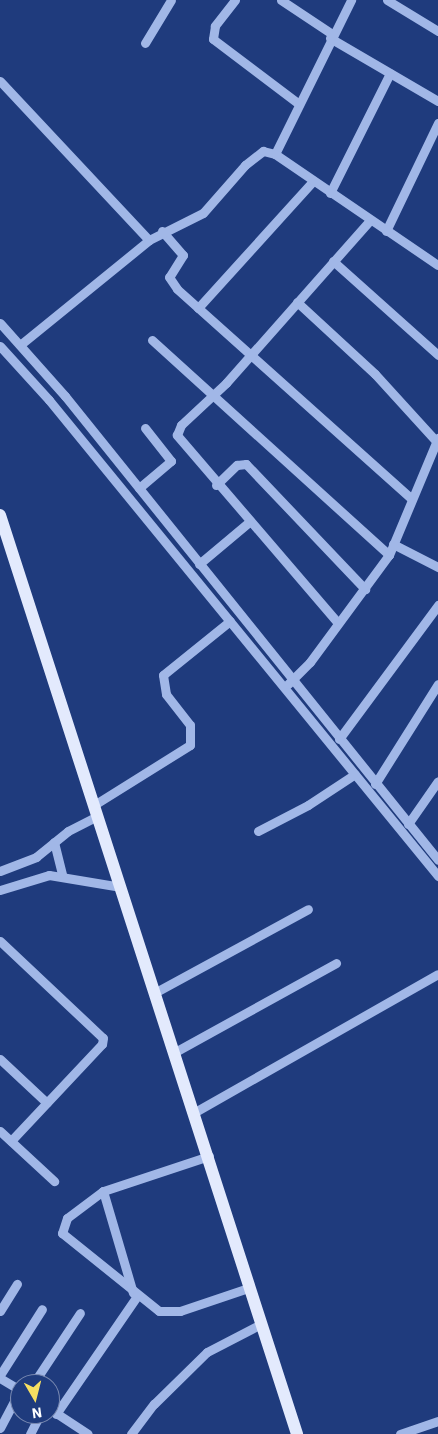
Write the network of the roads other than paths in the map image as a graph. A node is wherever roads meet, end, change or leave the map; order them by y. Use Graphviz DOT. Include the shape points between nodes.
graph roads {
  1 [pos="171,0"];
  2 [pos="234,0"];
  3 [pos="281,0"];
  4 [pos="351,0"];
  5 [pos="387,0"];
  6 [pos="438,30"];
  7 [pos="331,36"];
  8 [pos="145,43"];
  9 [pos="390,73"];
  10 [pos="1,84"];
  11 [pos="438,101"];
  12 [pos="299,104"];
  13 [pos="438,123"];
  14 [pos="275,154"];
  15 [pos="313,181"];
  16 [pos="330,193"];
  17 [pos="370,220"];
  18 [pos="162,231"];
  19 [pos="386,231"];
  20 [pos="149,240"];
  21 [pos="333,261"];
  22 [pos="438,265"];
  23 [pos="297,302"];
  24 [pos="198,308"];
  25 [pos="0,322"];
  26 [pos="152,340"];
  27 [pos="20,345"];
  28 [pos="0,346"];
  29 [pos="250,354"];
  30 [pos="438,355"];
  31 [pos="212,396"];
  32 [pos="145,428"];
  33 [pos="437,439"];
  34 [pos="216,484"];
  35 [pos="139,488"];
  36 [pos="411,498"];
  37 [pos="0,515"];
  38 [pos="249,522"];
  39 [pos="393,544"];
  40 [pos="389,555"];
  41 [pos="199,564"];
  42 [pos="438,567"];
  43 [pos="365,589"];
  44 [pos="438,605"];
  45 [pos="230,621"];
  46 [pos="338,623"];
  47 [pos="292,680"];
  48 [pos="438,684"];
  49 [pos="284,688"];
  50 [pos="338,738"];
  51 [pos="355,774"];
  52 [pos="438,781"];
  53 [pos="375,784"];
  54 [pos="95,811"];
  55 [pos="408,824"];
  56 [pos="258,831"];
  57 [pos="54,842"];
  58 [pos="437,855"];
  59 [pos="0,871"];
  60 [pos="62,874"];
  61 [pos="438,876"];
  62 [pos="121,888"];
  63 [pos="0,890"];
  64 [pos="308,909"];
  65 [pos="0,941"];
  66 [pos="336,963"];
  67 [pos="438,974"];
  68 [pos="156,992"];
  69 [pos="175,1052"];
  70 [pos="0,1059"];
  71 [pos="47,1103"];
  72 [pos="195,1112"];
  73 [pos="0,1131"];
  74 [pos="11,1141"];
  75 [pos="208,1156"];
  76 [pos="54,1181"];
  77 [pos="103,1191"];
  78 [pos="17,1284"];
  79 [pos="248,1288"];
  80 [pos="135,1294"];
  81 [pos="42,1309"];
  82 [pos="0,1311"];
  83 [pos="80,1313"];
  84 [pos="260,1325"];
  85 [pos="40,1374"];
  86 [pos="0,1377"];
  87 [pos="60,1402"];
  88 [pos="10,1409"];
  89 [pos="60,1416"];
  90 [pos="438,1421"];
  91 [pos="0,1428"];
  92 [pos="88,1434"];
  93 [pos="131,1434"];
  94 [pos="296,1434"];
  95 [pos="400,1434"];
  1 -- 8 [label="street"];
  2 -- 12 [label="street" via="215,26 213,39"];
  3 -- 7 [label="street"];
  4 -- 7 [label="street"];
  5 -- 6 [label="street"];
  7 -- 9 [label="street"];
  7 -- 12 [label="street"];
  9 -- 11 [label="street"];
  9 -- 16 [label="street"];
  10 -- 20 [label="street"];
  12 -- 14 [label="street"];
  13 -- 19 [label="street"];
  14 -- 15 [label="street"];
  14 -- 18 [label="street" via="263,151 256,155 203,213"];
  15 -- 16 [label="street"];
  15 -- 24 [label="street"];
  16 -- 17 [label="street"];
  17 -- 19 [label="street"];
  17 -- 21 [label="street"];
  18 -- 20 [label="street"];
  18 -- 24 [label="street" via="183,255 169,277 170,282"];
  19 -- 22 [label="street"];
  20 -- 27 [label="street"];
  21 -- 23 [label="street"];
  21 -- 30 [label="street"];
  23 -- 29 [label="street"];
  23 -- 33 [label="street" via="375,374"];
  24 -- 29 [label="street"];
  25 -- 27 [label="street"];
  26 -- 31 [label="street"];
  27 -- 35 [label="street"];
  28 -- 45 [label="street" via="49,400"];
  29 -- 31 [label="street"];
  29 -- 36 [label="street"];
  31 -- 34 [label="street" via="181,425 177,435"];
  31 -- 40 [label="street"];
  32 -- 35 [label="street" via="171,461"];
  33 -- 36 [label="street"];
  34 -- 38 [label="street"];
  34 -- 43 [label="street" via="237,465 246,464"];
  35 -- 41 [label="street"];
  36 -- 39 [label="street"];
  37 -- 54 [label="main road"];
  38 -- 41 [label="street"];
  38 -- 46 [label="street"];
  39 -- 40 [label="street"];
  39 -- 42 [label="street"];
  40 -- 43 [label="street"];
  41 -- 47 [label="street"];
  43 -- 46 [label="street"];
  44 -- 50 [label="street"];
  45 -- 49 [label="street"];
  45 -- 54 [label="street" via="163,675 166,694 190,725 190,745"];
  46 -- 47 [label="street"];
  47 -- 49 [label="street"];
  47 -- 50 [label="street"];
  48 -- 53 [label="street"];
  49 -- 51 [label="street"];
  50 -- 53 [label="street"];
  51 -- 56 [label="street" via="308,805"];
  51 -- 61 [label="street"];
  52 -- 55 [label="street"];
  53 -- 55 [label="street"];
  54 -- 57 [label="street"];
  54 -- 62 [label="main road"];
  55 -- 58 [label="street"];
  57 -- 59 [label="street" via="28,862"];
  57 -- 60 [label="street"];
  60 -- 62 [label="street"];
  60 -- 63 [label="street" via="33,877"];
  62 -- 68 [label="main road"];
  64 -- 68 [label="street"];
  65 -- 71 [label="street" via="103,1038 102,1044"];
  66 -- 69 [label="street"];
  67 -- 72 [label="street"];
  68 -- 69 [label="main road"];
  69 -- 72 [label="main road"];
  70 -- 71 [label="street"];
  71 -- 74 [label="street"];
  72 -- 75 [label="main road"];
  73 -- 74 [label="street"];
  74 -- 76 [label="street"];
  75 -- 77 [label="street"];
  75 -- 79 [label="main road"];
  77 -- 80 [label="street"];
  77 -- 80 [label="street" via="67,1218 62,1233"];
  78 -- 82 [label="street"];
  79 -- 80 [label="street" via="168,1313 150,1307"];
  79 -- 84 [label="main road"];
  80 -- 87 [label="street"];
  81 -- 86 [label="street"];
  83 -- 85 [label="street"];
  84 -- 93 [label="street" via="207,1352 154,1404"];
  84 -- 94 [label="main road"];
  88 -- 91 [label="street"];
  89 -- 92 [label="street"];
  90 -- 95 [label="street"];
}
